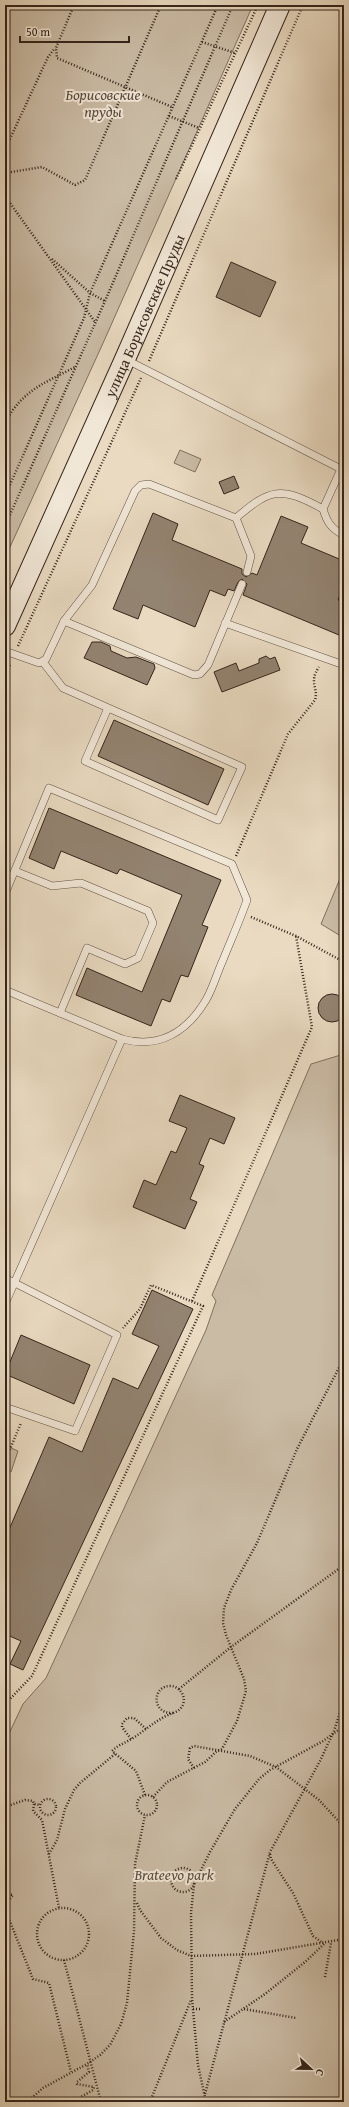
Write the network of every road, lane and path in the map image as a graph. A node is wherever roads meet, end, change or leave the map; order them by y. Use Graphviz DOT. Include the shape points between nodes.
graph roads {
  1 [pos="74,5"];
  2 [pos="161,5"];
  3 [pos="218,5"];
  4 [pos="232,5"];
  5 [pos="258,5"];
  6 [pos="280,5"];
  7 [pos="303,5"];
  8 [pos="202,42"];
  9 [pos="215,46"];
  10 [pos="56,48"];
  11 [pos="235,53"];
  12 [pos="125,87"];
  13 [pos="172,107"];
  14 [pos="169,116"];
  15 [pos="182,122"];
  16 [pos="199,128"];
  17 [pos="5,142"];
  18 [pos="5,173"];
  19 [pos="176,179"];
  20 [pos="5,193"];
  21 [pos="5,196"];
  22 [pos="90,293"];
  23 [pos="105,301"];
  24 [pos="86,310"];
  25 [pos="96,322"];
  26 [pos="125,359"];
  27 [pos="76,366"];
  28 [pos="145,368"];
  29 [pos="60,375"];
  30 [pos="5,423"];
  31 [pos="5,496"];
  32 [pos="323,508"];
  33 [pos="236,518"];
  34 [pos="5,526"];
  35 [pos="344,535"];
  36 [pos="247,572"];
  37 [pos="242,584"];
  38 [pos="64,620"];
  39 [pos="225,623"];
  40 [pos="5,626"];
  41 [pos="5,651"];
  42 [pos="14,654"];
  43 [pos="328,661"];
  44 [pos="43,662"];
  45 [pos="344,665"];
  46 [pos="5,677"];
  47 [pos="108,708"];
  48 [pos="232,864"];
  49 [pos="15,871"];
  50 [pos="8,878"];
  51 [pos="5,894"];
  52 [pos="242,913"];
  53 [pos="296,936"];
  54 [pos="344,962"];
  55 [pos="5,990"];
  56 [pos="60,1013"];
  57 [pos="122,1039"];
  58 [pos="5,1278"];
  59 [pos="15,1282"];
  60 [pos="192,1301"];
  61 [pos="5,1304"];
  62 [pos="117,1335"];
  63 [pos="344,1358"];
  64 [pos="5,1407"];
  65 [pos="24,1415"];
  66 [pos="5,1461"];
  67 [pos="344,1565"];
  68 [pos="231,1647"];
  69 [pos="179,1689"];
  70 [pos="344,1700"];
  71 [pos="5,1709"];
  72 [pos="173,1713"];
  73 [pos="344,1726"];
  74 [pos="146,1729"];
  75 [pos="334,1731"];
  76 [pos="132,1739"];
  77 [pos="217,1751"];
  78 [pos="115,1754"];
  79 [pos="276,1767"];
  80 [pos="194,1768"];
  81 [pos="305,1788"];
  82 [pos="145,1795"];
  83 [pos="153,1797"];
  84 [pos="34,1804"];
  85 [pos="40,1805"];
  86 [pos="5,1807"];
  87 [pos="145,1815"];
  88 [pos="344,1827"];
  89 [pos="270,1852"];
  90 [pos="49,1854"];
  91 [pos="194,1884"];
  92 [pos="5,1893"];
  93 [pos="135,1900"];
  94 [pos="5,1908"];
  95 [pos="59,1908"];
  96 [pos="344,1939"];
  97 [pos="331,1943"];
  98 [pos="323,1944"];
  99 [pos="243,1954"];
  100 [pos="191,1956"];
  101 [pos="64,1960"];
  102 [pos="326,1978"];
  103 [pos="192,1998"];
  104 [pos="193,2009"];
  105 [pos="201,2009"];
  106 [pos="244,2009"];
  107 [pos="296,2018"];
  108 [pos="224,2022"];
  109 [pos="90,2061"];
  110 [pos="86,2064"];
  111 [pos="71,2072"];
  112 [pos="205,2094"];
  113 [pos="27,2102"];
  114 [pos="79,2102"];
  115 [pos="101,2102"];
  116 [pos="150,2102"];
  117 [pos="206,2102"];
  1 -- 10 [label="path"];
  2 -- 12 [label="path"];
  3 -- 8 [label="path"];
  4 -- 9 [label="path"];
  5 -- 11 [label="path"];
  6 -- 26 [label="main road, улица Борисовские Пруды"];
  7 -- 28 [label="path"];
  8 -- 9 [label="path"];
  8 -- 13 [label="path"];
  9 -- 11 [label="path"];
  9 -- 15 [label="path"];
  10 -- 12 [label="path" via="57,58"];
  10 -- 17 [label="path" via="48,57 9,141"];
  11 -- 16 [label="path"];
  12 -- 13 [label="path"];
  12 -- 18 [label="path" via="85,180 74,185 42,167"];
  13 -- 14 [label="path"];
  14 -- 15 [label="path"];
  14 -- 22 [label="path"];
  15 -- 16 [label="path"];
  15 -- 23 [label="path"];
  16 -- 19 [label="path"];
  20 -- 22 [label="path" via="51,258"];
  21 -- 24 [label="path"];
  22 -- 23 [label="path"];
  22 -- 24 [label="path"];
  23 -- 25 [label="path"];
  24 -- 25 [label="path"];
  24 -- 29 [label="path"];
  25 -- 27 [label="path"];
  26 -- 28 [label="lane"];
  26 -- 40 [label="main road, улица Борисовские Пруды"];
  27 -- 29 [label="path"];
  27 -- 34 [label="path"];
  28 -- 32 [label="lane" via="341,469"];
  28 -- 42 [label="path"];
  29 -- 30 [label="path" via="26,394 12,409"];
  29 -- 31 [label="path"];
  32 -- 33 [label="lane" via="283,492 271,494 255,502"];
  32 -- 35 [label="lane" via="334,531"];
  33 -- 36 [label="lane" via="251,556"];
  33 -- 38 [label="lane" via="150,484 141,485 128,505 92,585"];
  37 -- 39 [label="lane"];
  38 -- 39 [label="lane" via="194,675 204,671 208,665"];
  38 -- 44 [label="lane"];
  39 -- 43 [label="lane"];
  41 -- 42 [label="lane"];
  42 -- 44 [label="lane" via="38,663"];
  42 -- 46 [label="path"];
  43 -- 45 [label="lane"];
  43 -- 48 [label="path" via="320,666 314,675 317,696 288,734"];
  44 -- 47 [label="lane" via="63,688"];
  47 -- 47 [label="lane" via="242,767 218,820 85,760"];
  48 -- 49 [label="lane" via="49,788"];
  48 -- 52 [label="lane" via="247,900"];
  49 -- 50 [label="lane"];
  49 -- 56 [label="lane" via="52,886 80,883 148,911 153,923 138,958 125,964 87,948"];
  50 -- 51 [label="lane"];
  52 -- 53 [label="path"];
  52 -- 57 [label="lane" via="206,999 192,1019 171,1036 156,1042 138,1043"];
  53 -- 54 [label="path"];
  53 -- 60 [label="path" via="312,1027"];
  55 -- 56 [label="lane"];
  56 -- 57 [label="lane"];
  57 -- 59 [label="lane"];
  58 -- 59 [label="lane"];
  59 -- 61 [label="lane"];
  59 -- 62 [label="lane"];
  60 -- 62 [label="path" via="151,1285 140,1309"];
  60 -- 71 [label="path" via="203,1306 200,1313 32,1676 9,1700"];
  62 -- 65 [label="lane" via="75,1431"];
  63 -- 68 [label="path" via="297,1449 252,1553 228,1597 223,1623"];
  64 -- 65 [label="lane"];
  65 -- 66 [label="path"];
  67 -- 68 [label="path"];
  68 -- 69 [label="path"];
  68 -- 77 [label="path" via="244,1678 246,1691 233,1729 222,1749"];
  69 -- 72 [label="path" via="184,1697 183,1706"];
  69 -- 72 [label="path" via="166,1687 157,1696 160,1709"];
  70 -- 75 [label="path"];
  72 -- 74 [label="path"];
  73 -- 75 [label="path"];
  74 -- 76 [label="path"];
  74 -- 76 [label="path" via="134,1718 128,1718 122,1724 122,1728"];
  75 -- 79 [label="path" via="307,1751"];
  75 -- 81 [label="path"];
  76 -- 78 [label="path" via="117,1746 112,1751"];
  77 -- 79 [label="path" via="250,1756"];
  77 -- 80 [label="path"];
  77 -- 80 [label="path" via="199,1746 190,1748 188,1759"];
  78 -- 82 [label="path" via="136,1771"];
  78 -- 90 [label="path" via="74,1790 57,1840"];
  79 -- 81 [label="path"];
  79 -- 91 [label="path" via="258,1779 235,1809"];
  80 -- 83 [label="path" via="167,1782"];
  81 -- 88 [label="path"];
  81 -- 89 [label="path"];
  82 -- 83 [label="path"];
  82 -- 87 [label="path" via="139,1798 137,1804 139,1811"];
  83 -- 87 [label="path" via="157,1802 156,1809"];
  84 -- 85 [label="path"];
  84 -- 86 [label="path" via="33,1801 25,1800"];
  84 -- 90 [label="path" via="33,1811 42,1820"];
  85 -- 85 [label="path" via="40,1811 47,1816 56,1810 56,1805 50,1799 43,1800"];
  87 -- 93 [label="path" via="135,1864"];
  89 -- 98 [label="path" via="271,1859 293,1894 313,1936"];
  89 -- 99 [label="path"];
  90 -- 95 [label="path"];
  91 -- 91 [label="path" via="189,1890 178,1891 172,1886 171,1874 181,1867 189,1869 194,1876"];
  91 -- 100 [label="path" via="190,1913"];
  92 -- 94 [label="path" via="13,1895"];
  93 -- 100 [label="path" via="161,1938 177,1950"];
  93 -- 109 [label="path" via="131,1966 123,2018 110,2044"];
  94 -- 111 [label="path" via="33,1979 49,1983"];
  95 -- 101 [label="path" via="45,1915 40,1921 37,1936 45,1953"];
  95 -- 101 [label="path" via="73,1909 79,1913 89,1931 82,1951 77,1956"];
  96 -- 97 [label="path"];
  97 -- 98 [label="path"];
  97 -- 102 [label="path"];
  98 -- 99 [label="path" via="261,1954"];
  98 -- 106 [label="path" via="305,1962"];
  99 -- 100 [label="path"];
  99 -- 108 [label="path"];
  100 -- 103 [label="path"];
  101 -- 109 [label="path"];
  103 -- 104 [label="path"];
  103 -- 116 [label="path"];
  104 -- 105 [label="path"];
  104 -- 112 [label="path" via="198,2064"];
  106 -- 107 [label="path"];
  106 -- 108 [label="path"];
  108 -- 112 [label="path"];
  109 -- 110 [label="path"];
  109 -- 115 [label="path"];
  110 -- 111 [label="path"];
  110 -- 114 [label="path" via="89,2072 77,2084 94,2087 81,2097"];
  111 -- 113 [label="path" via="38,2092"];
  112 -- 117 [label="path"];
}
